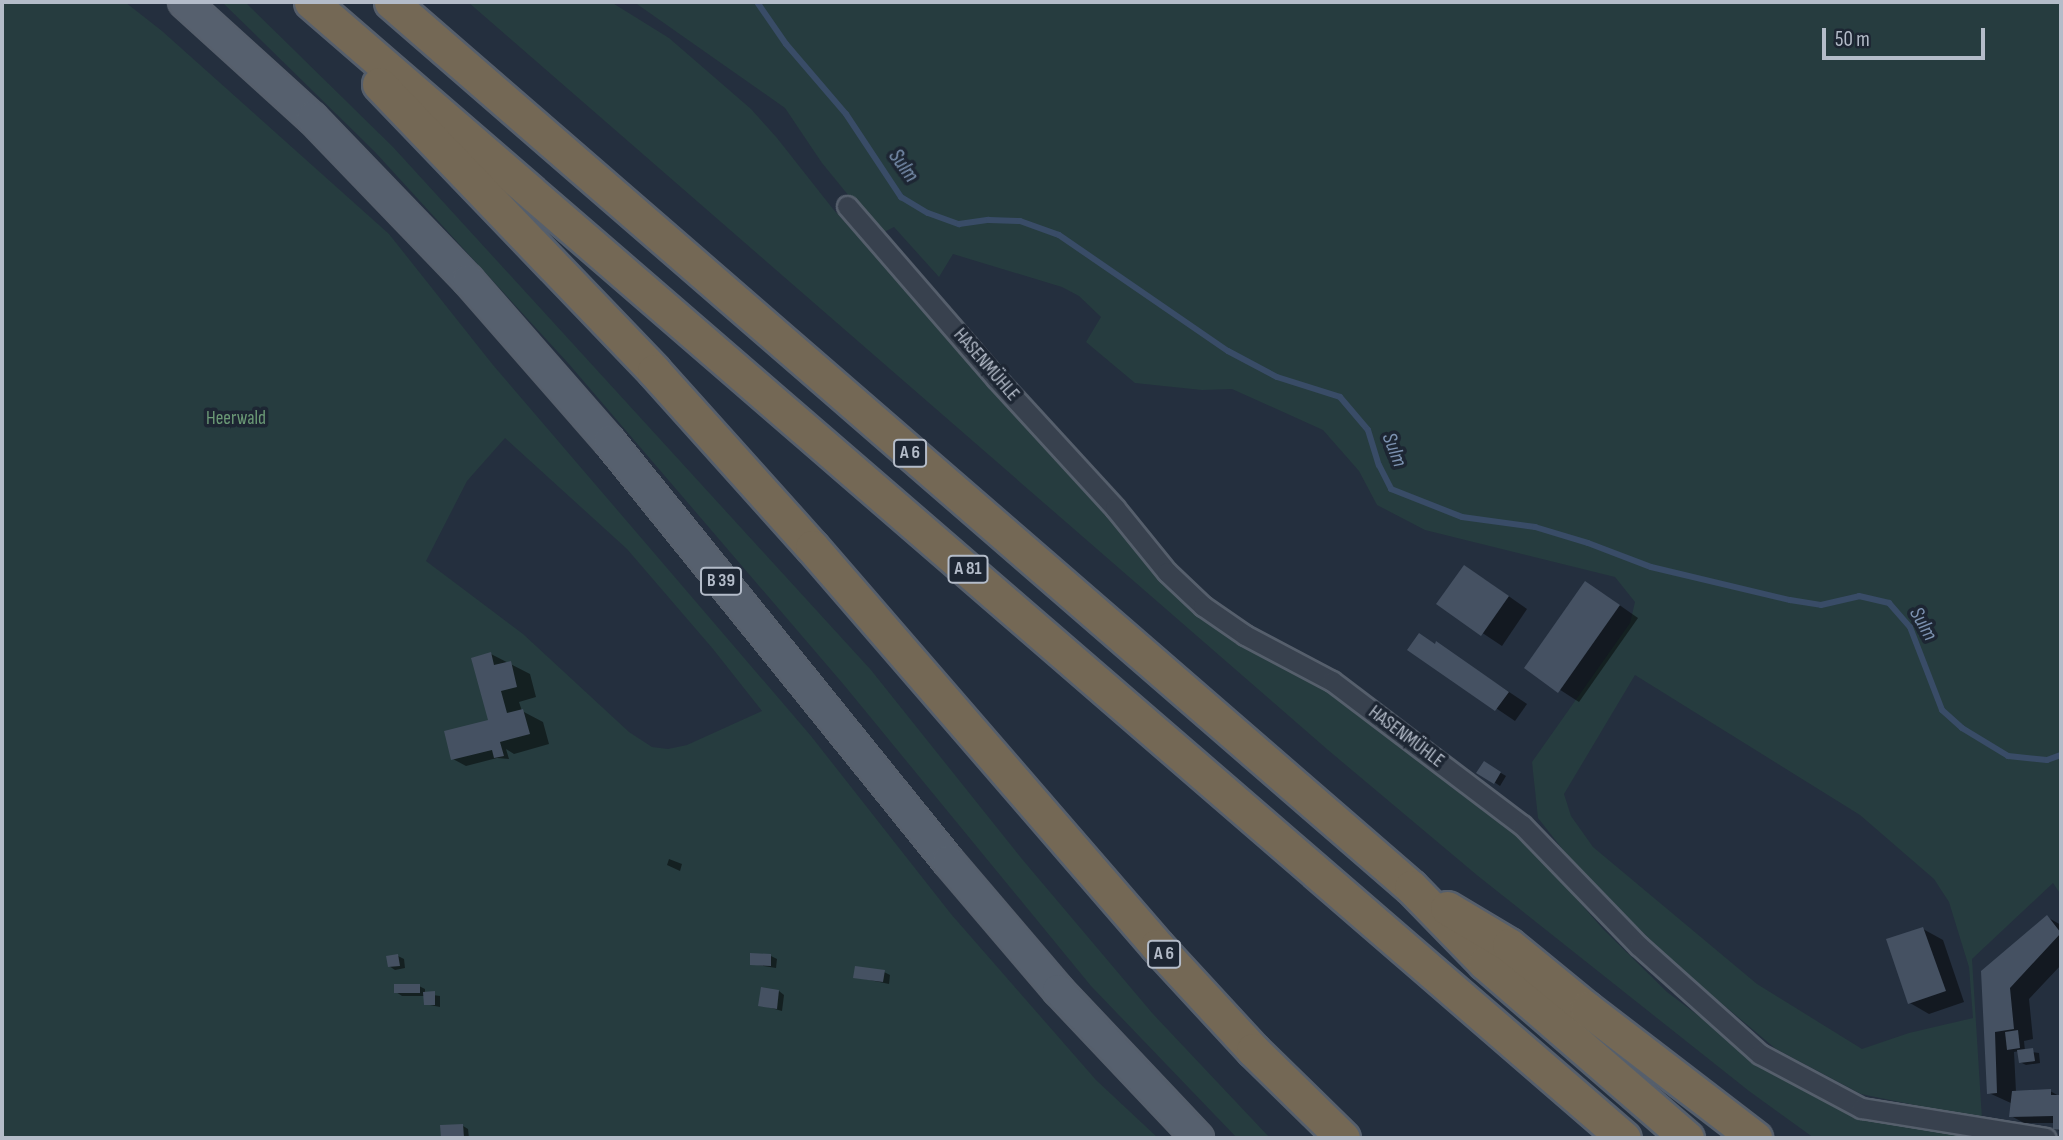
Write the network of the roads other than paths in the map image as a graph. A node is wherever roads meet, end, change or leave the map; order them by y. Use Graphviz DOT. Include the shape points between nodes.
graph roads {
  1 [pos="184,2"];
  2 [pos="309,2"];
  3 [pos="391,2"];
  4 [pos="847,206"];
  5 [pos="1411,887"];
  6 [pos="1198,1138"];
  7 [pos="1343,1138"];
  8 [pos="1624,1138"];
  9 [pos="1687,1138"];
  10 [pos="1755,1138"];
  11 [pos="2046,1138"];
  1 -- 6 [label="main road, B 39" via="312,118 468,280 609,441 965,881 1058,990"];
  2 -- 7 [label="highway, A 6" via="438,149 654,372 812,547 1157,946"];
  2 -- 8 [label="highway, A 81"];
  3 -- 5 [label="highway, A 6"];
  4 -- 11 [label="street, HASENMÜHLE" via="1167,572 1203,606 1245,635 1332,681 1522,825 1639,946 1760,1054 1861,1108"];
  5 -- 9 [label="highway" via="1485,963"];
  5 -- 10 [label="highway, A 6" via="1509,945"];
}
